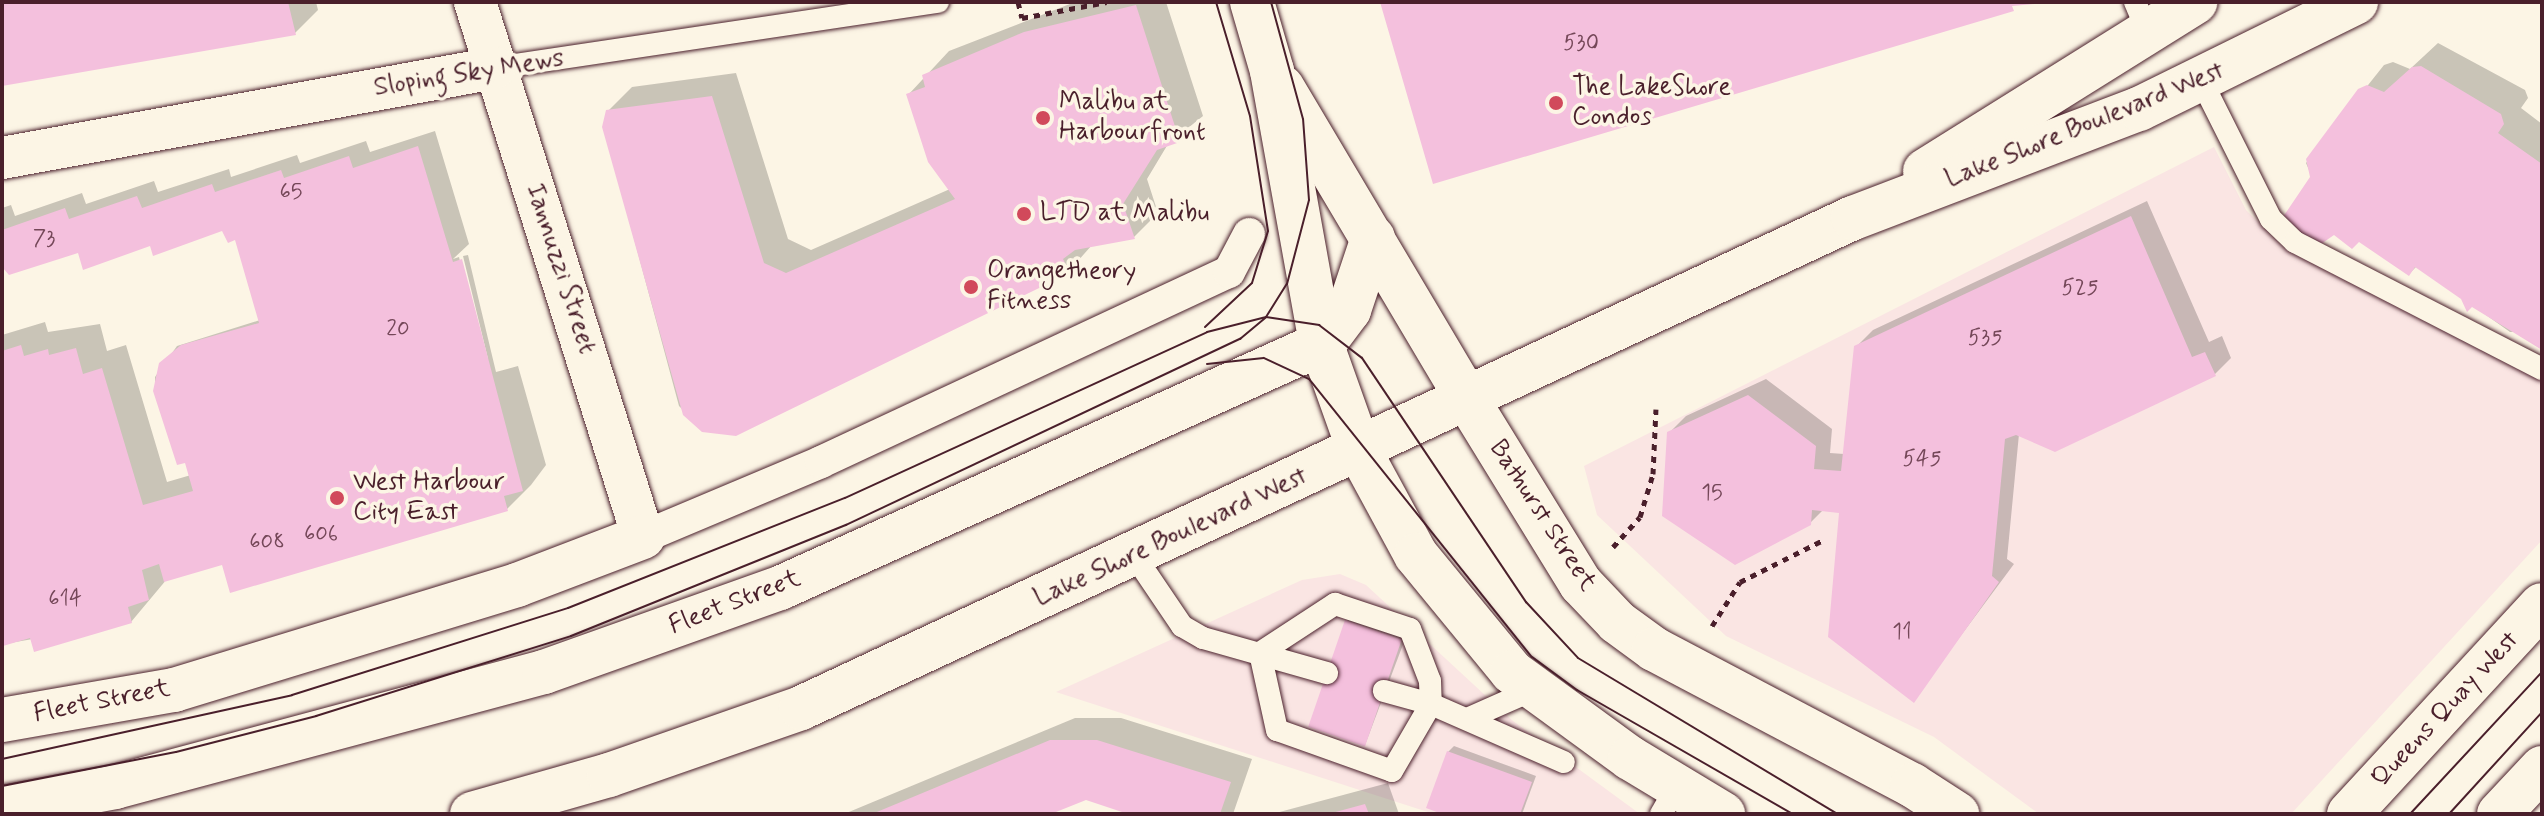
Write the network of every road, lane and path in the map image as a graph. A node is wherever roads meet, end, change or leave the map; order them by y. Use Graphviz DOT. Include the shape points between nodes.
graph roads {
  1 [pos="475,2"];
  2 [pos="938,2"];
  3 [pos="1018,2"];
  4 [pos="1107,2"];
  5 [pos="1252,2"];
  6 [pos="2195,2"];
  7 [pos="2356,2"];
  8 [pos="2141,16"];
  9 [pos="495,68"];
  10 [pos="1272,71"];
  11 [pos="2202,82"];
  12 [pos="2,158"];
  13 [pos="1853,218"];
  14 [pos="1249,234"];
  15 [pos="1373,238"];
  16 [pos="1321,343"];
  17 [pos="2542,369"];
  18 [pos="1467,399"];
  19 [pos="1656,409"];
  20 [pos="1359,450"];
  21 [pos="643,537"];
  22 [pos="1825,539"];
  23 [pos="1613,547"];
  24 [pos="1134,555"];
  25 [pos="2542,605"];
  26 [pos="1706,636"];
  27 [pos="1260,653"];
  28 [pos="1327,673"];
  29 [pos="1535,689"];
  30 [pos="1384,691"];
  31 [pos="1431,704"];
  32 [pos="1467,719"];
  33 [pos="2,720"];
  34 [pos="1564,762"];
  35 [pos="2542,768"];
  36 [pos="1669,800"];
  37 [pos="2,808"];
  38 [pos="472,814"];
  39 [pos="1723,814"];
  40 [pos="1957,814"];
  41 [pos="2349,814"];
  42 [pos="2499,814"];
  1 -- 9 [label="street, Iannuzzi Street"];
  2 -- 9 [label="lane, Sloping Sky Mews"];
  3 -- 4 [label="path" via="1022,18"];
  5 -- 10 [label="main road, Bathurst Street"];
  6 -- 8 [label="main road, Lake Shore Boulevard West"];
  7 -- 11 [label="main road, Lake Shore Boulevard West"];
  8 -- 13 [label="main road, Lake Shore Boulevard West"];
  9 -- 12 [label="street, Sloping Sky Mews"];
  9 -- 21 [label="street, Iannuzzi Street"];
  10 -- 15 [label="main road, Bathurst Street"];
  10 -- 16 [label="main road, Bathurst Street"];
  11 -- 13 [label="main road, Lake Shore Boulevard West"];
  11 -- 17 [label="lane" via="2271,219 2295,242"];
  13 -- 18 [label="main road, Lake Shore Boulevard West"];
  14 -- 21 [label="street, Fleet Street" via="1229,272 821,462"];
  15 -- 16 [label="main road, Fleet Street" via="1349,310 1334,334"];
  15 -- 18 [label="main road, Bathurst Street"];
  16 -- 20 [label="main road, Bathurst Street"];
  16 -- 37 [label="main road, Fleet Street" via="780,588 559,667 115,787"];
  18 -- 20 [label="main road, Lake Shore Boulevard West"];
  18 -- 40 [label="main road, Bathurst Street" via="1581,584 1617,622 1654,649"];
  19 -- 23 [label="path" via="1653,474 1640,517"];
  20 -- 24 [label="main road, Lake Shore Boulevard West"];
  20 -- 29 [label="main road, Bathurst Street" via="1416,555 1512,672"];
  21 -- 33 [label="main road, Fleet Street" via="517,585 174,690"];
  22 -- 26 [label="path" via="1740,582"];
  24 -- 27 [label="lane" via="1182,626 1203,638"];
  24 -- 38 [label="main road, Lake Shore Boulevard West" via="801,708 609,775"];
  25 -- 41 [label="main road, Queens Quay West"];
  27 -- 28 [label="lane"];
  27 -- 31 [label="lane" via="1335,604 1410,629 1430,681"];
  27 -- 31 [label="lane" via="1277,730 1392,771"];
  29 -- 32 [label="lane"];
  29 -- 36 [label="main road, Bathurst Street"];
  30 -- 31 [label="lane"];
  31 -- 32 [label="lane"];
  32 -- 34 [label="lane"];
  35 -- 42 [label="main road"];
  36 -- 39 [label="main road, Bathurst Street"];
}
